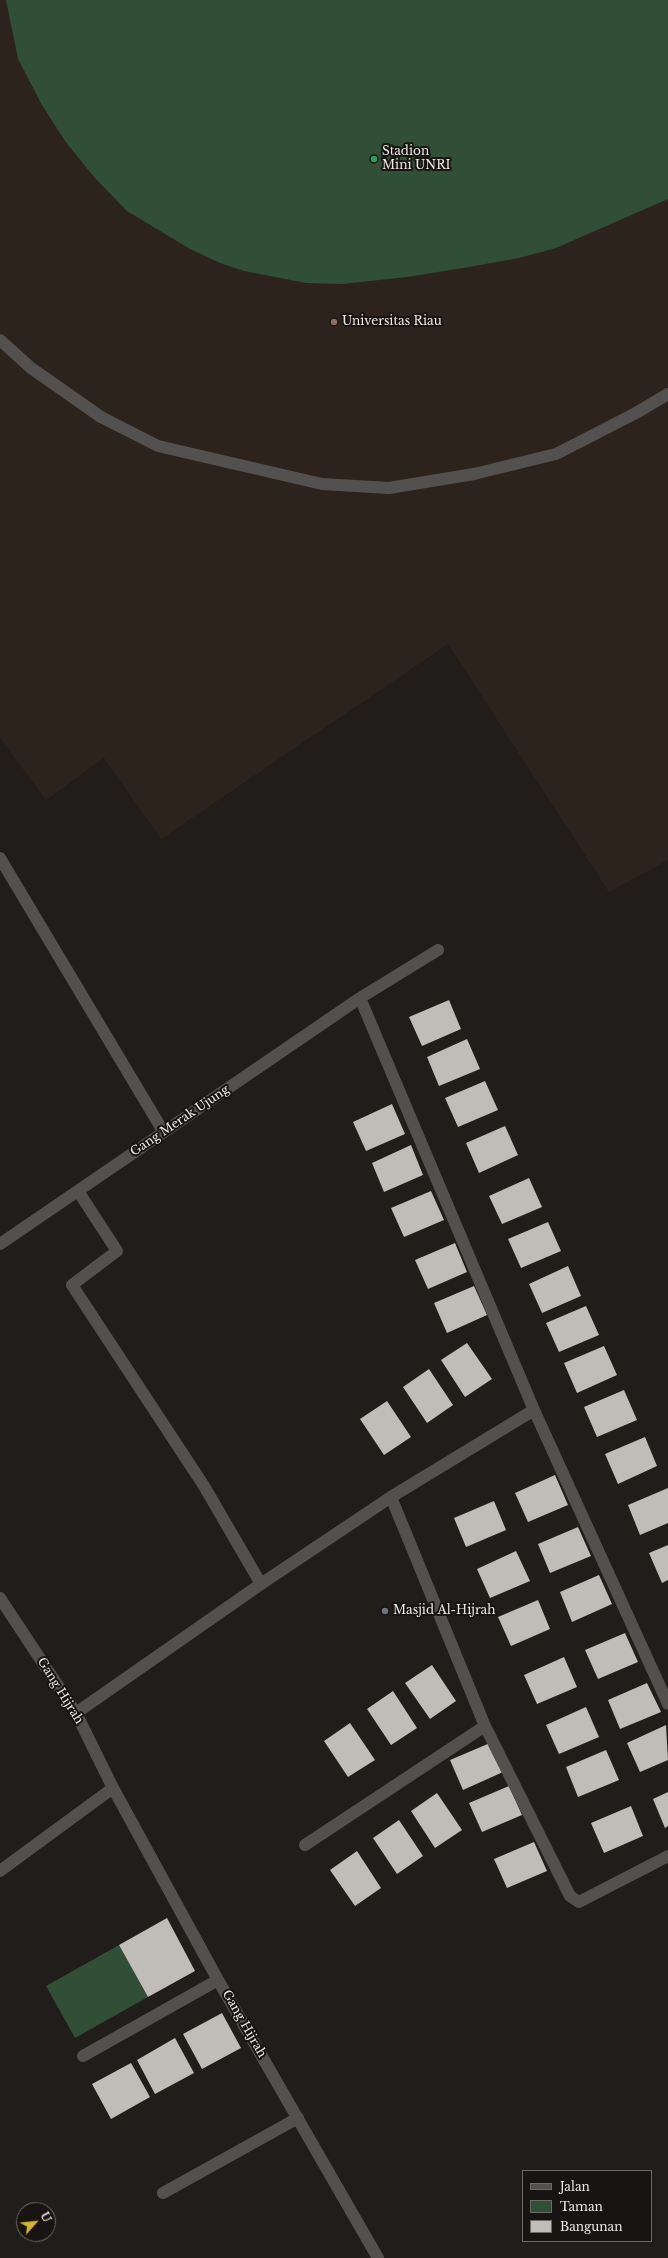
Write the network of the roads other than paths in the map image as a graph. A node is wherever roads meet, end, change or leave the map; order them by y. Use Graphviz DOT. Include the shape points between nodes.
graph roads {
  1 [pos="0,340"];
  2 [pos="668,394"];
  3 [pos="0,858"];
  4 [pos="438,950"];
  5 [pos="360,998"];
  6 [pos="163,1132"];
  7 [pos="78,1191"];
  8 [pos="0,1244"];
  9 [pos="534,1410"];
  10 [pos="391,1497"];
  11 [pos="261,1584"];
  12 [pos="0,1598"];
  13 [pos="668,1704"];
  14 [pos="76,1713"];
  15 [pos="485,1726"];
  16 [pos="113,1788"];
  17 [pos="305,1845"];
  18 [pos="668,1856"];
  19 [pos="0,1871"];
  20 [pos="218,1980"];
  21 [pos="83,2056"];
  22 [pos="298,2118"];
  23 [pos="163,2193"];
  24 [pos="378,2258"];
  1 -- 2 [label="street" via="31,368 101,417 158,446 322,484 389,488 474,474 556,454"];
  3 -- 6 [label="street"];
  4 -- 5 [label="street, Gang Merak Ujung"];
  5 -- 6 [label="street, Gang Merak Ujung"];
  5 -- 9 [label="street"];
  6 -- 7 [label="street, Gang Merak Ujung"];
  7 -- 8 [label="street, Gang Merak Ujung"];
  7 -- 11 [label="street" via="117,1251 72,1285 204,1486"];
  9 -- 10 [label="street"];
  9 -- 13 [label="street"];
  10 -- 11 [label="street"];
  10 -- 15 [label="street"];
  11 -- 14 [label="street"];
  12 -- 14 [label="street, Gang Hijrah"];
  14 -- 16 [label="street, Gang Hijrah"];
  15 -- 17 [label="street"];
  15 -- 18 [label="street" via="573,1899 578,1902"];
  16 -- 19 [label="street"];
  16 -- 20 [label="street, Gang Hijrah"];
  20 -- 21 [label="street"];
  20 -- 22 [label="street, Gang Hijrah"];
  22 -- 23 [label="street"];
  22 -- 24 [label="street, Gang Hijrah"];
}
